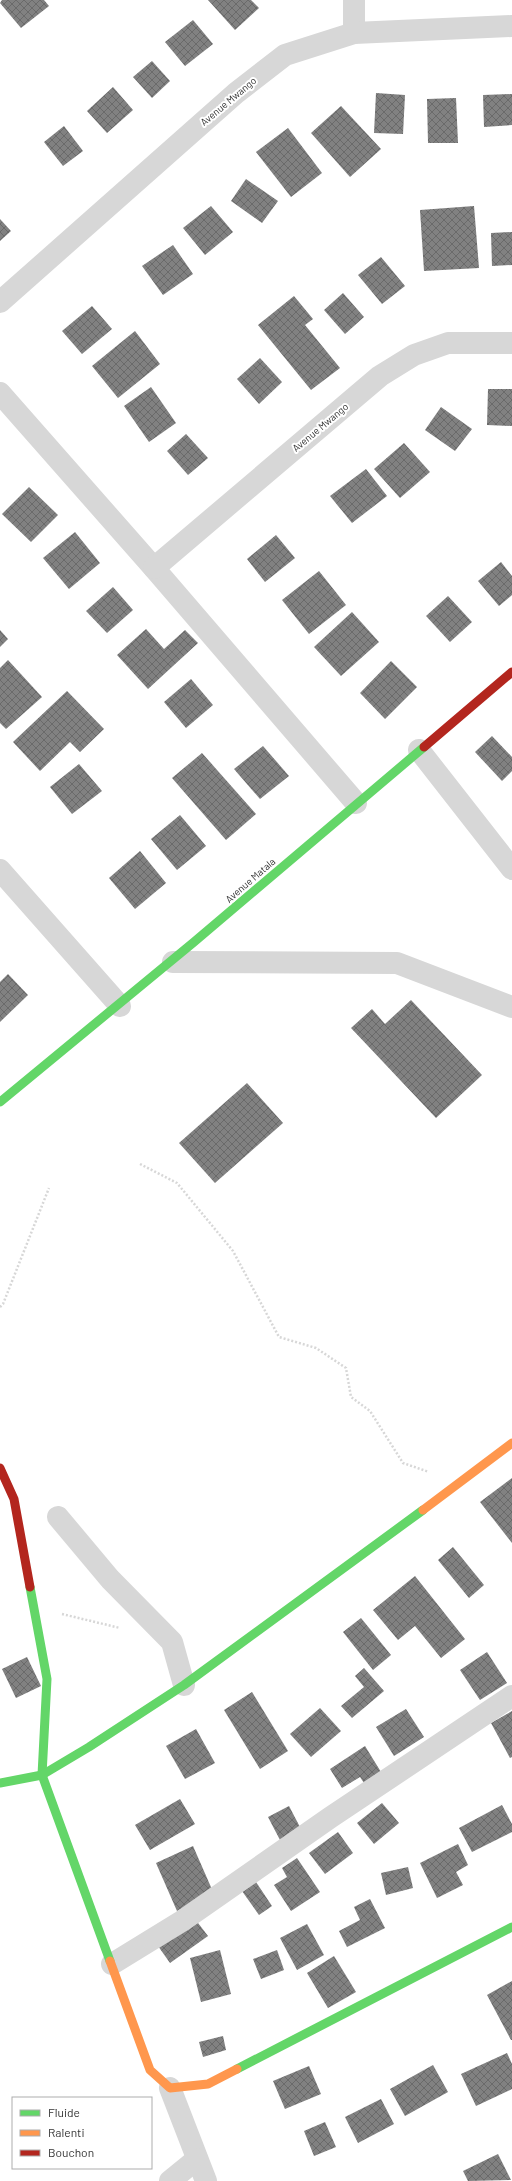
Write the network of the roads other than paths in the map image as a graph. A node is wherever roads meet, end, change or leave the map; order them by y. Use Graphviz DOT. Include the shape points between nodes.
graph roads {
  1 [pos="354,0"];
  2 [pos="512,26"];
  3 [pos="354,33"];
  4 [pos="0,302"];
  5 [pos="512,343"];
  6 [pos="0,393"];
  7 [pos="154,568"];
  8 [pos="512,672"];
  9 [pos="419,750"];
  10 [pos="356,803"];
  11 [pos="512,869"];
  12 [pos="0,870"];
  13 [pos="173,962"];
  14 [pos="120,1006"];
  15 [pos="512,1007"];
  16 [pos="0,1102"];
  17 [pos="512,1443"];
  18 [pos="0,1468"];
  19 [pos="58,1517"];
  20 [pos="184,1685"];
  21 [pos="512,1696"];
  22 [pos="42,1775"];
  23 [pos="0,1783"];
  24 [pos="512,1927"];
  25 [pos="112,1964"];
  26 [pos="170,2088"];
  27 [pos="196,2159"];
  28 [pos="170,2181"];
  29 [pos="206,2181"];
  1 -- 3 [label="street"];
  2 -- 3 [label="street, Avenue Mwango"];
  3 -- 4 [label="street, Avenue Mwango" via="286,55 236,93"];
  5 -- 7 [label="street, Avenue Mwango" via="448,343 414,355 380,376"];
  6 -- 7 [label="street"];
  7 -- 10 [label="street"];
  8 -- 9 [label="street, Avenue Matala"];
  9 -- 10 [label="street, Avenue Matala"];
  9 -- 11 [label="street"];
  10 -- 13 [label="street, Avenue Matala"];
  12 -- 14 [label="street"];
  13 -- 14 [label="street, Avenue Matala"];
  13 -- 15 [label="street" via="397,963"];
  14 -- 16 [label="street, Avenue Matala"];
  17 -- 20 [label="street"];
  18 -- 22 [label="street" via="14,1499 47,1679"];
  19 -- 20 [label="street" via="110,1579 172,1642"];
  20 -- 22 [label="street"];
  21 -- 25 [label="street" via="182,1921"];
  22 -- 23 [label="street"];
  22 -- 25 [label="street"];
  24 -- 26 [label="street" via="208,2084"];
  25 -- 26 [label="street" via="150,2070"];
  26 -- 27 [label="street"];
  27 -- 28 [label="street"];
  27 -- 29 [label="street"];
}
